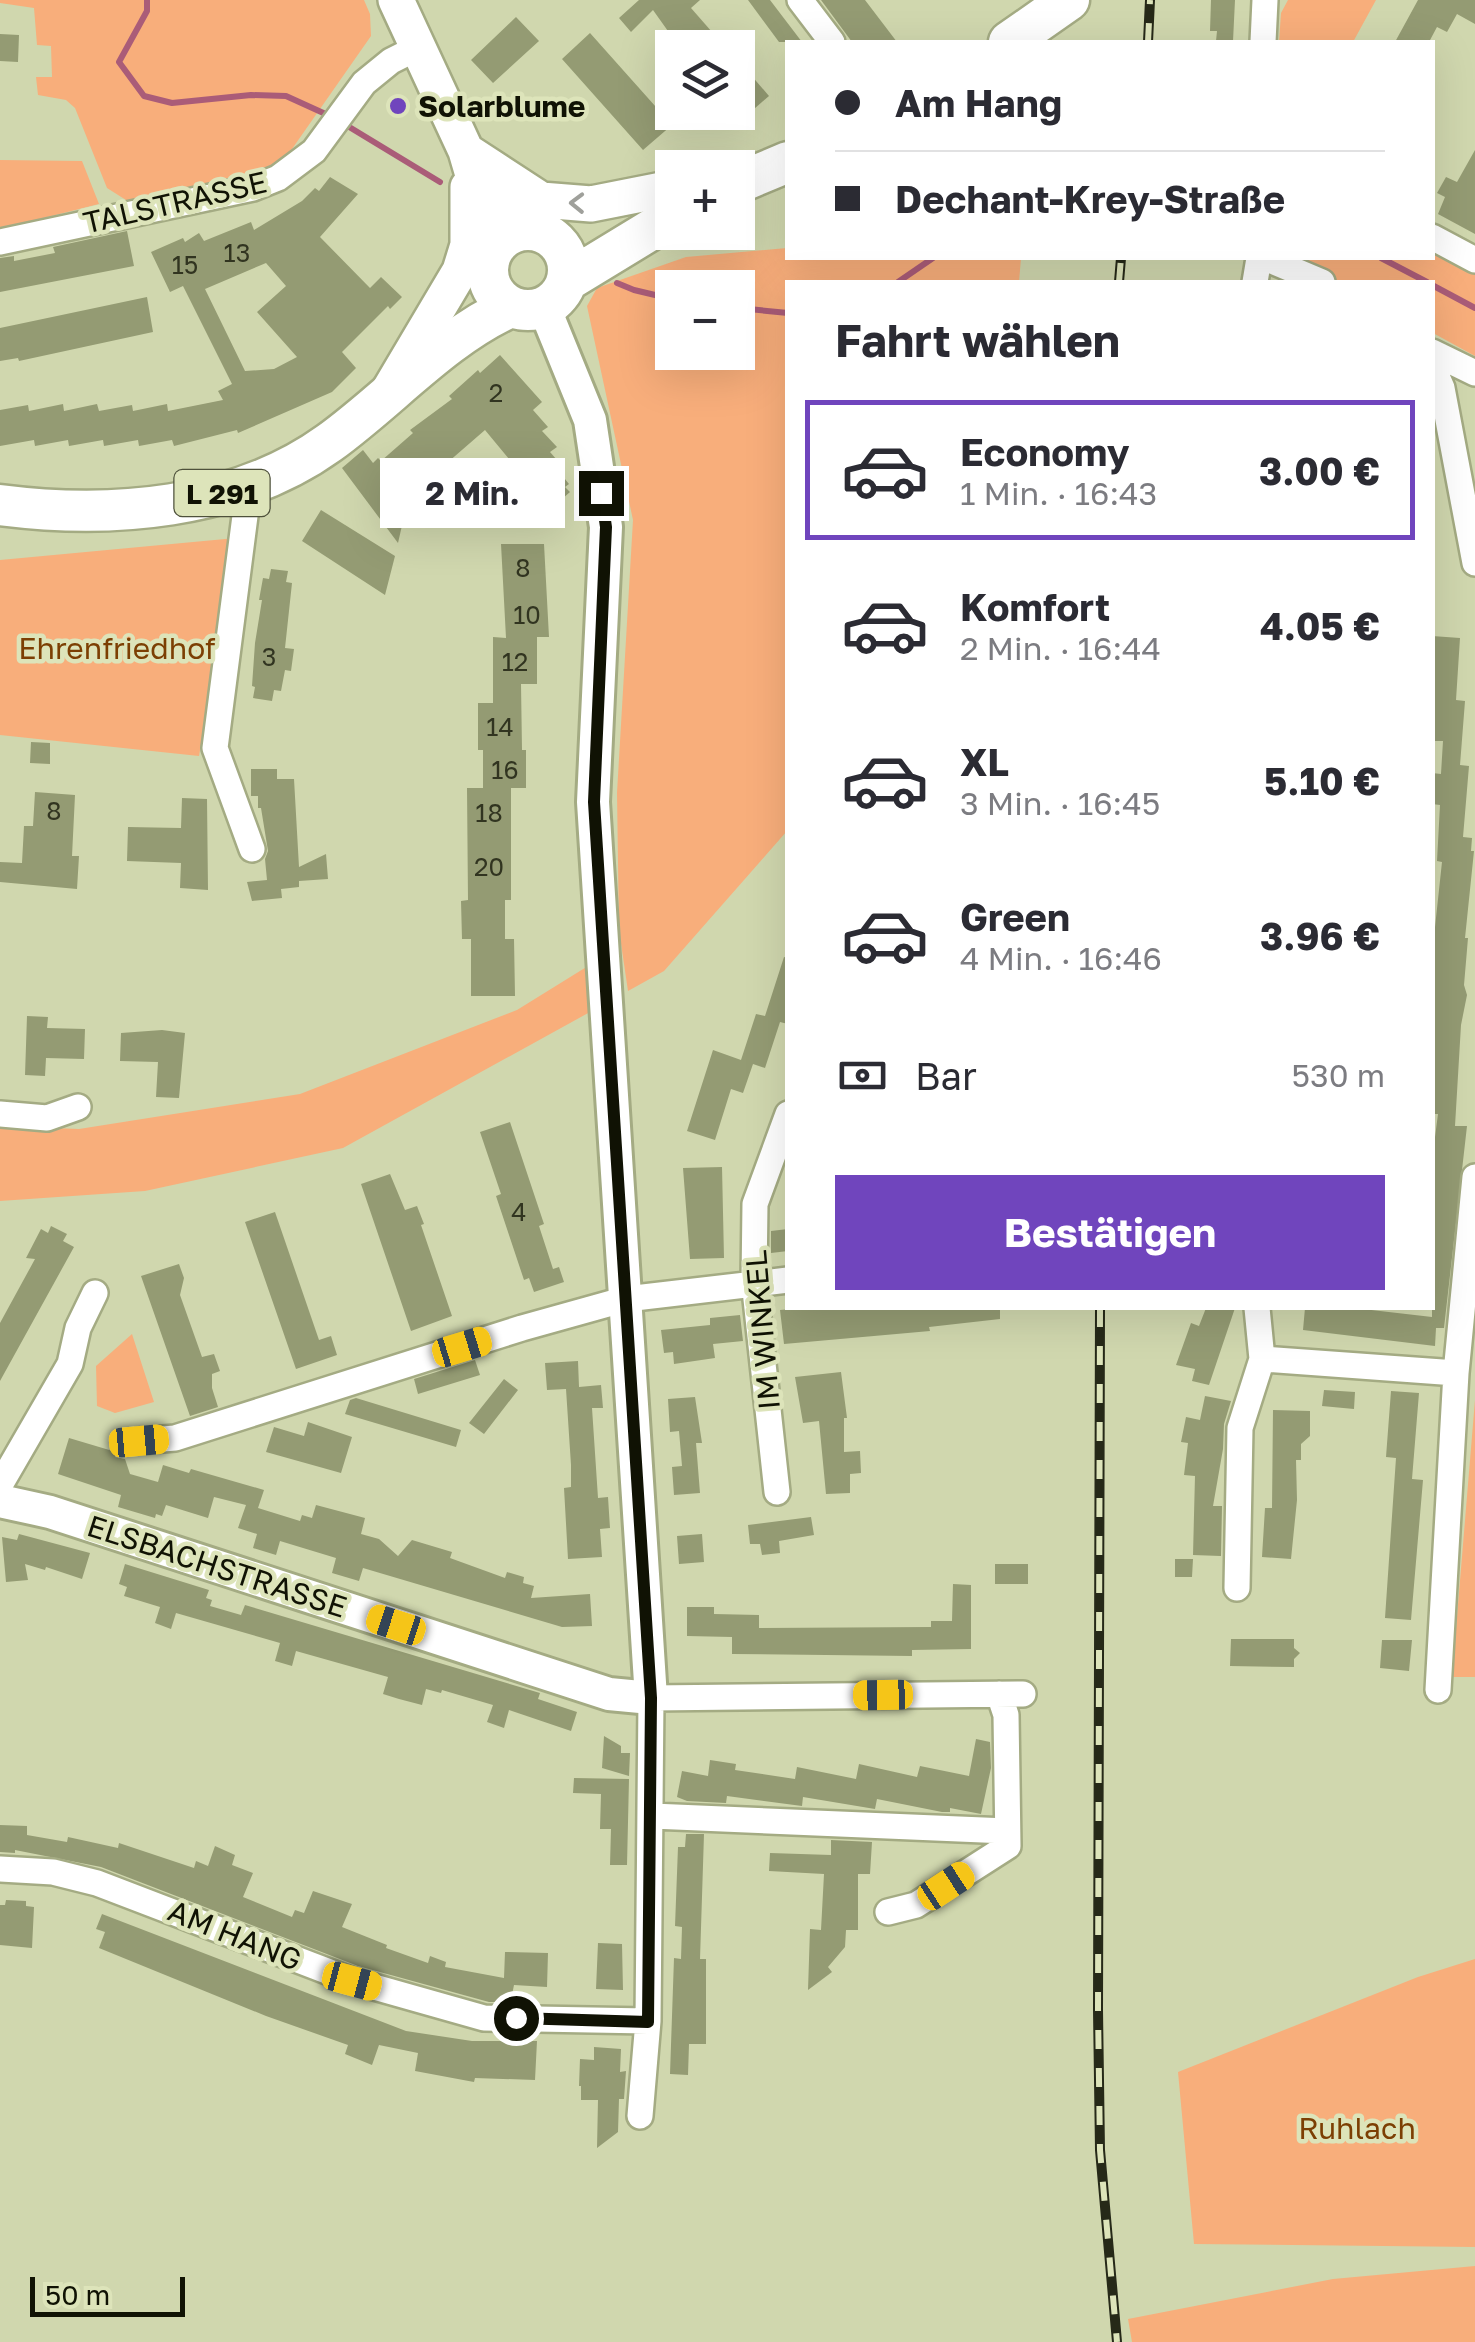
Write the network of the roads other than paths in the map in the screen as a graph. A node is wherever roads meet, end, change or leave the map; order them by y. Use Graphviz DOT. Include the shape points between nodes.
graph roads {
  1 [pos="396,0"];
  2 [pos="800,0"];
  3 [pos="1069,0"];
  4 [pos="1265,0"];
  5 [pos="830,40"];
  6 [pos="1013,40"];
  7 [pos="1263,40"];
  8 [pos="417,48"];
  9 [pos="466,151"];
  10 [pos="785,163"];
  11 [pos="755,176"];
  12 [pos="655,191"];
  13 [pos="655,208"];
  14 [pos="655,223"];
  15 [pos="1435,239"];
  16 [pos="0,242"];
  17 [pos="1267,260"];
  18 [pos="1475,260"];
  19 [pos="528,270"];
  20 [pos="1317,280"];
  21 [pos="1435,353"];
  22 [pos="1435,373"];
  23 [pos="1475,373"];
  24 [pos="388,393"];
  25 [pos="249,485"];
  26 [pos="0,504"];
  27 [pos="1475,563"];
  28 [pos="252,849"];
  29 [pos="78,1107"];
  30 [pos="0,1114"];
  31 [pos="785,1122"];
  32 [pos="1475,1178"];
  33 [pos="1471,1244"];
  34 [pos="785,1280"];
  35 [pos="754,1284"];
  36 [pos="96,1293"];
  37 [pos="626,1300"];
  38 [pos="1257,1310"];
  39 [pos="1262,1360"];
  40 [pos="1456,1373"];
  41 [pos="139,1441"];
  42 [pos="0,1485"];
  43 [pos="778,1492"];
  44 [pos="0,1502"];
  45 [pos="1237,1588"];
  46 [pos="1438,1690"];
  47 [pos="651,1698"];
  48 [pos="652,1816"];
  49 [pos="1008,1831"];
  50 [pos="0,1868"];
  51 [pos="888,1912"];
  52 [pos="648,2022"];
  53 [pos="640,2116"];
  1 -- 8 [label="main road"];
  2 -- 5 [label="street"];
  3 -- 6 [label="main road"];
  4 -- 7 [label="street"];
  8 -- 9 [label="main road"];
  8 -- 16 [label="street, TALSTRASSE" via="372,76 297,166 253,188"];
  12 -- 9 [label="main road, one-way" via="591,204 541,200"];
  9 -- 19 [label="main road" via="516,222"];
  9 -- 24 [label="main road" via="470,218 460,271"];
  10 -- 11 [label="main road"];
  13 -- 19 [label="main road"];
  14 -- 19 [label="main road"];
  15 -- 18 [label="street"];
  17 -- 20 [label="street"];
  19 -- 24 [label="main road, L 291" via="486,320"];
  19 -- 37 [label="street" via="590,420 606,527 594,802"];
  21 -- 23 [label="street"];
  22 -- 27 [label="street"];
  24 -- 25 [label="main road, L 291" via="330,443"];
  25 -- 26 [label="main road, L 291" via="145,507"];
  25 -- 28 [label="street" via="215,748"];
  29 -- 30 [label="street" via="47,1118"];
  31 -- 35 [label="street, IM WINKEL" via="755,1204"];
  32 -- 33 [label="street"];
  33 -- 40 [label="street"];
  34 -- 35 [label="street"];
  35 -- 37 [label="street"];
  35 -- 43 [label="street, IM WINKEL"];
  36 -- 42 [label="street" via="70,1364"];
  37 -- 41 [label="street" via="175,1438"];
  37 -- 47 [label="street"];
  38 -- 39 [label="street"];
  39 -- 40 [label="street"];
  39 -- 45 [label="street" via="1240,1428"];
  40 -- 46 [label="street"];
  44 -- 47 [label="street, ELSBACHSTRASSE" via="50,1512 609,1694"];
  47 -- 48 [label="street"];
  47 -- 49 [label="street, ELSBACHSTRASSE" via="1011,1694"];
  48 -- 49 [label="street"];
  48 -- 52 [label="street"];
  49 -- 51 [label="street" via="1008,1846 916,1905"];
  50 -- 52 [label="street, AM HANG" via="53,1872 116,1889 352,1981 484,2018"];
  52 -- 53 [label="street"];
}
